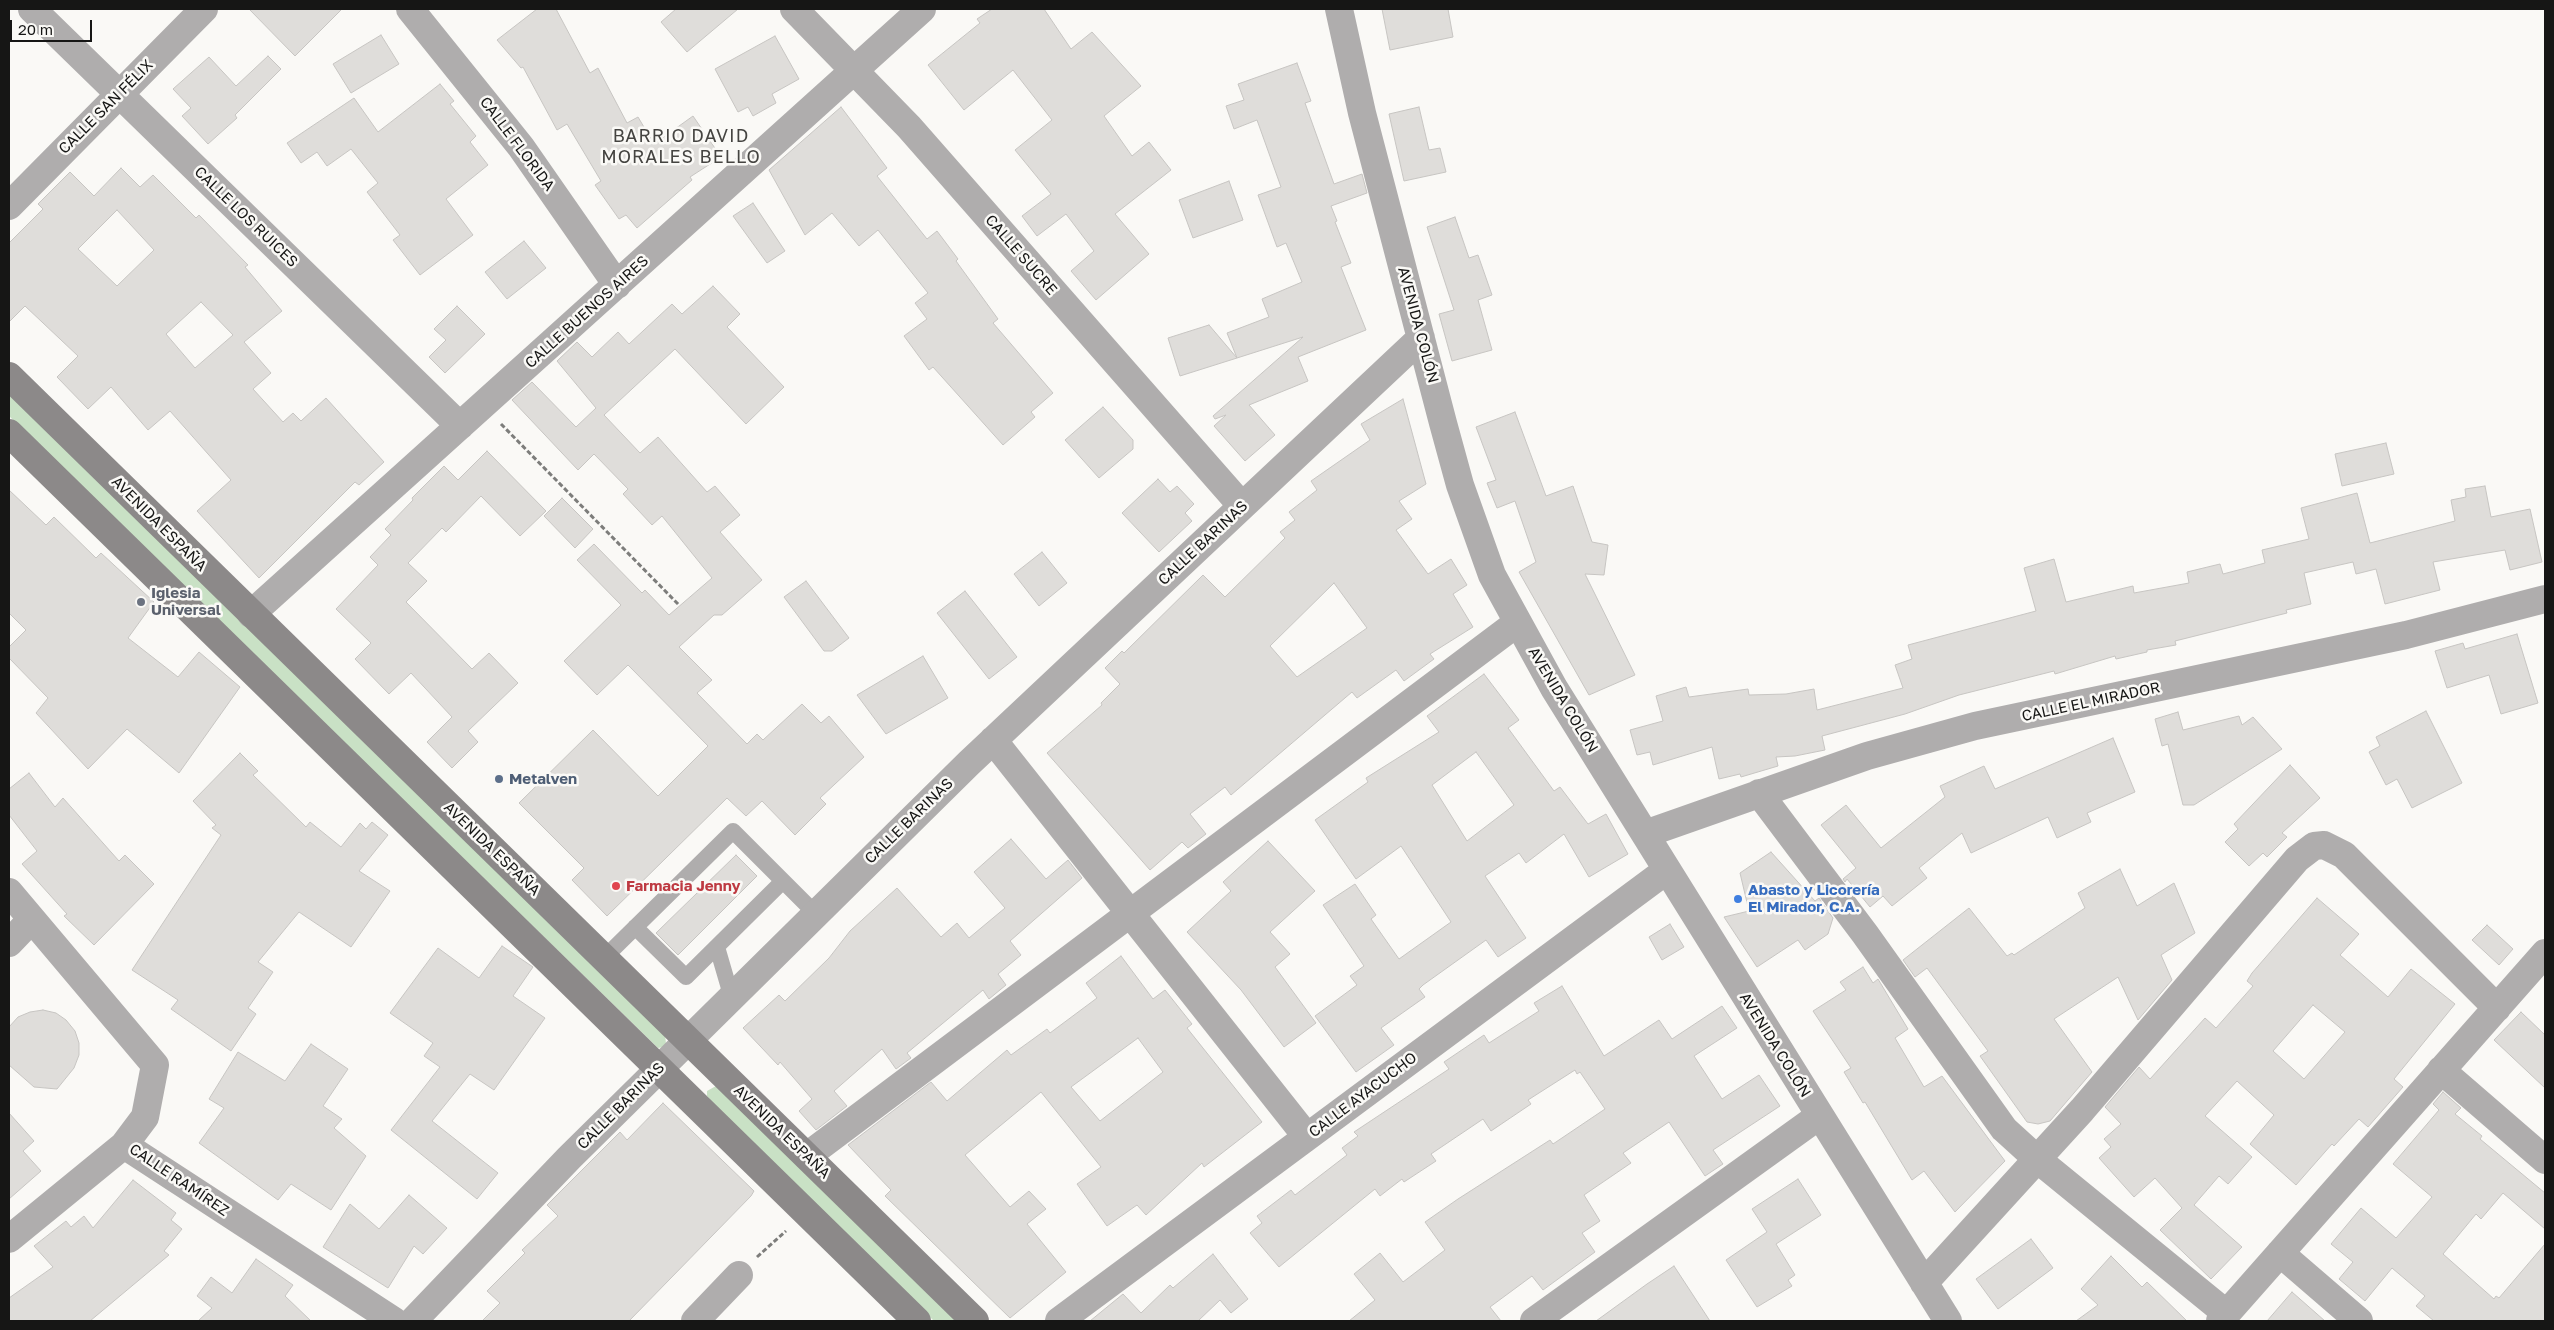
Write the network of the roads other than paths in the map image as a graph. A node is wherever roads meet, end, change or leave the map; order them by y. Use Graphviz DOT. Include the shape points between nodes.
graph roads {
  1 [pos="32,9"];
  2 [pos="204,9"];
  3 [pos="410,9"];
  4 [pos="794,9"];
  5 [pos="922,9"];
  6 [pos="1339,9"];
  7 [pos="853,69"];
  8 [pos="120,94"];
  9 [pos="9,206"];
  10 [pos="617,285"];
  11 [pos="1421,338"];
  12 [pos="9,376"];
  13 [pos="460,426"];
  14 [pos="9,433"];
  15 [pos="1242,506"];
  16 [pos="2545,599"];
  17 [pos="251,614"];
  18 [pos="1517,623"];
  19 [pos="994,740"];
  20 [pos="1759,793"];
  21 [pos="1645,834"];
  22 [pos="1667,870"];
  23 [pos="783,881"];
  24 [pos="9,892"];
  25 [pos="815,913"];
  26 [pos="1130,913"];
  27 [pos="31,920"];
  28 [pos="635,927"];
  29 [pos="9,943"];
  30 [pos="717,947"];
  31 [pos="2545,953"];
  32 [pos="604,958"];
  33 [pos="731,996"];
  34 [pos="2497,1008"];
  35 [pos="687,1039"];
  36 [pos="658,1068"];
  37 [pos="2442,1070"];
  38 [pos="1819,1116"];
  39 [pos="1307,1137"];
  40 [pos="124,1145"];
  41 [pos="807,1156"];
  42 [pos="2037,1159"];
  43 [pos="2545,1160"];
  44 [pos="9,1239"];
  45 [pos="2280,1253"];
  46 [pos="739,1275"];
  47 [pos="1924,1283"];
  48 [pos="2223,1318"];
  49 [pos="412,1320"];
  50 [pos="695,1321"];
  51 [pos="917,1321"];
  52 [pos="976,1321"];
  53 [pos="1059,1321"];
  54 [pos="1534,1321"];
  55 [pos="1948,1321"];
  56 [pos="2359,1321"];
  1 -- 8 [label="street, CALLE LOS RUICES"];
  2 -- 8 [label="street, CALLE SAN FÉLIX"];
  3 -- 10 [label="street, CALLE FLORIDA" via="521,147"];
  4 -- 7 [label="street, CALLE SUCRE"];
  5 -- 7 [label="street, CALLE BUENOS AIRES"];
  6 -- 11 [label="street, AVENIDA COLÓN" via="1362,112"];
  7 -- 10 [label="street, CALLE BUENOS AIRES"];
  7 -- 15 [label="street, CALLE SUCRE" via="909,127"];
  8 -- 9 [label="street, CALLE SAN FÉLIX"];
  8 -- 13 [label="street, CALLE LOS RUICES"];
  10 -- 13 [label="street, CALLE BUENOS AIRES"];
  11 -- 15 [label="street, CALLE BARINAS"];
  11 -- 18 [label="street, AVENIDA COLÓN" via="1460,485 1479,542"];
  12 -- 17 [label="main road, AVENIDA ESPAÑA"];
  13 -- 17 [label="street, CALLE BUENOS AIRES"];
  14 -- 36 [label="main road"];
  15 -- 19 [label="street, CALLE BARINAS"];
  16 -- 20 [label="street, CALLE EL MIRADOR" via="2406,635 1975,726 1867,756"];
  17 -- 32 [label="main road, AVENIDA ESPAÑA"];
  18 -- 21 [label="street, AVENIDA COLÓN"];
  18 -- 26 [label="street"];
  19 -- 25 [label="street, CALLE BARINAS"];
  19 -- 26 [label="street"];
  20 -- 21 [label="street, CALLE EL MIRADOR"];
  20 -- 42 [label="street" via="1865,934 1996,1118 2013,1139"];
  21 -- 22 [label="street, AVENIDA COLÓN"];
  22 -- 38 [label="street, AVENIDA COLÓN"];
  22 -- 39 [label="street, CALLE AYACUCHO"];
  23 -- 25 [label="lane"];
  23 -- 28 [label="lane" via="733,831"];
  23 -- 30 [label="lane"];
  24 -- 27 [label="street, CALLE RAMÍREZ"];
  25 -- 33 [label="street, CALLE BARINAS"];
  26 -- 39 [label="street"];
  26 -- 41 [label="street"];
  27 -- 29 [label="street"];
  27 -- 40 [label="street, CALLE RAMÍREZ" via="156,1065 145,1117"];
  28 -- 30 [label="lane" via="686,977"];
  28 -- 32 [label="lane"];
  30 -- 33 [label="lane"];
  31 -- 34 [label="street"];
  32 -- 35 [label="main road, AVENIDA ESPAÑA"];
  33 -- 35 [label="street, CALLE BARINAS"];
  34 -- 37 [label="street"];
  34 -- 42 [label="street" via="2344,855 2324,845 2314,846 2297,859"];
  35 -- 36 [label="street, CALLE BARINAS"];
  35 -- 41 [label="main road, AVENIDA ESPAÑA"];
  36 -- 49 [label="street, CALLE BARINAS"];
  36 -- 51 [label="main road"];
  37 -- 43 [label="street"];
  37 -- 45 [label="street"];
  38 -- 47 [label="street, AVENIDA COLÓN"];
  38 -- 54 [label="street"];
  39 -- 53 [label="street, CALLE AYACUCHO"];
  40 -- 44 [label="street"];
  40 -- 49 [label="street, CALLE RAMÍREZ"];
  41 -- 52 [label="main road, AVENIDA ESPAÑA"];
  42 -- 47 [label="street"];
  42 -- 48 [label="street"];
  45 -- 48 [label="street"];
  45 -- 56 [label="street"];
  46 -- 50 [label="street"];
  47 -- 55 [label="street, AVENIDA COLÓN"];
}
